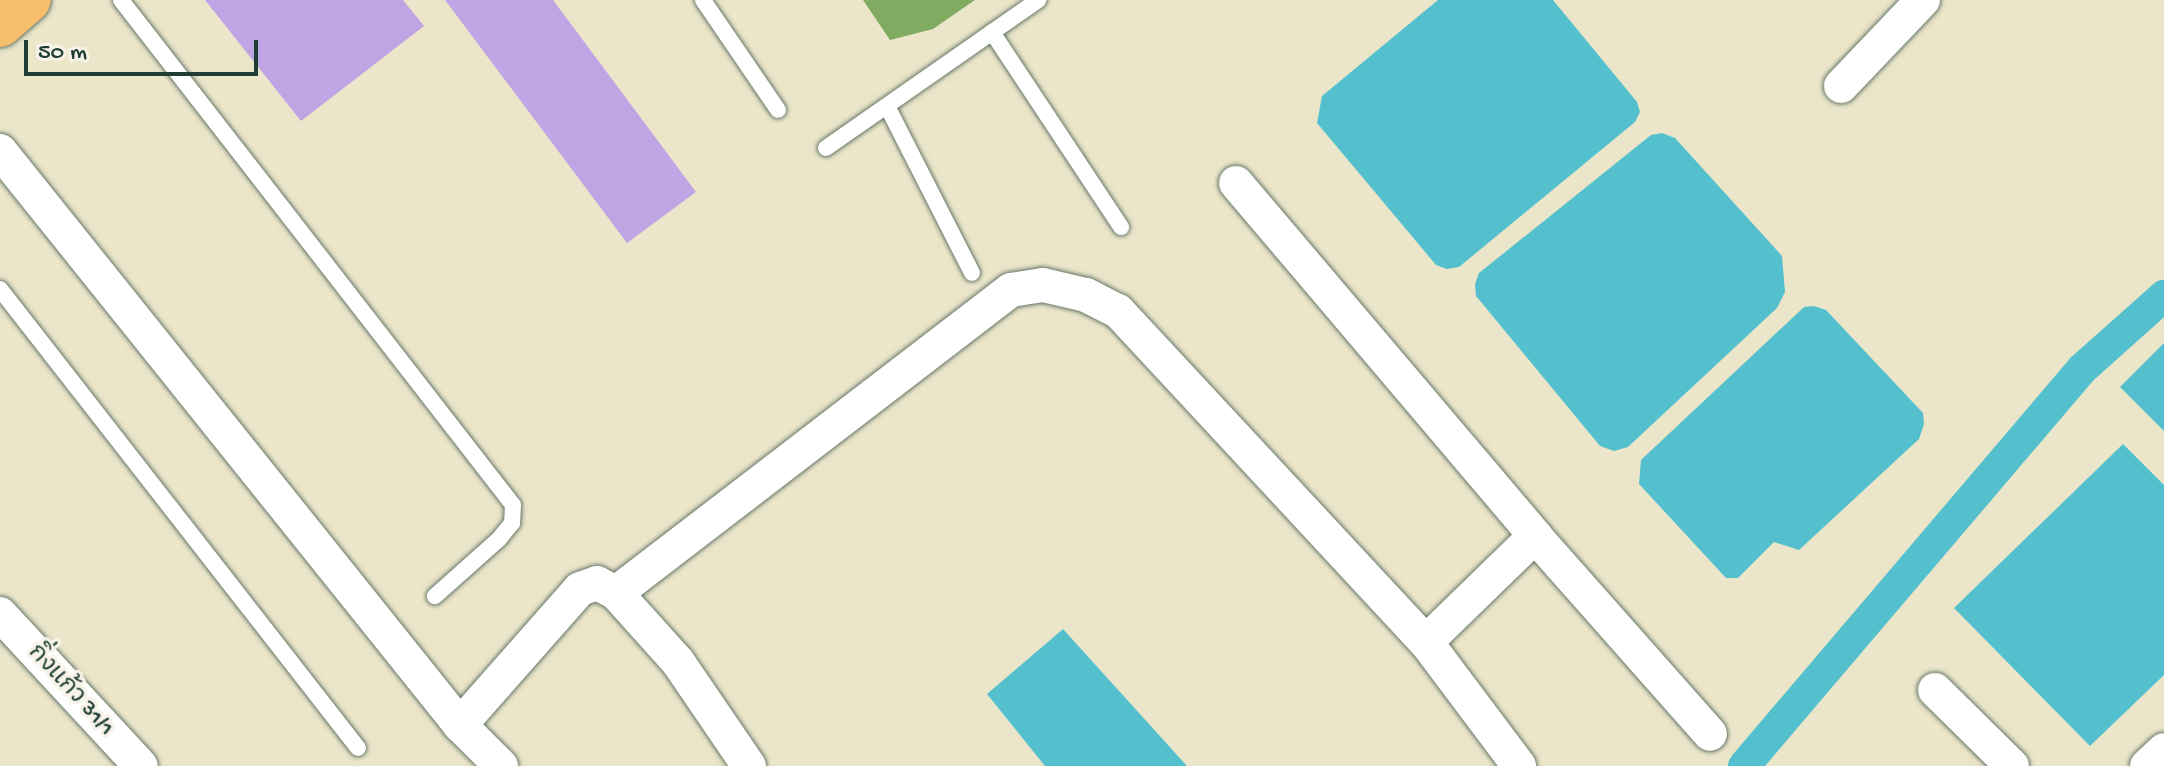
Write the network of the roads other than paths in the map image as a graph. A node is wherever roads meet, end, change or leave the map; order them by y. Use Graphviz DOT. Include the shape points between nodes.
graph roads {
  1 [pos="29,0"];
  2 [pos="43,0"];
  3 [pos="121,0"];
  4 [pos="703,0"];
  5 [pos="1038,0"];
  6 [pos="1923,0"];
  7 [pos="0,25"];
  8 [pos="992,32"];
  9 [pos="0,33"];
  10 [pos="1841,86"];
  11 [pos="888,108"];
  12 [pos="778,110"];
  13 [pos="826,148"];
  14 [pos="0,151"];
  15 [pos="1236,183"];
  16 [pos="1121,227"];
  17 [pos="972,273"];
  18 [pos="0,289"];
  19 [pos="1535,536"];
  20 [pos="616,593"];
  21 [pos="435,596"];
  22 [pos="0,614"];
  23 [pos="1426,642"];
  24 [pos="1935,690"];
  25 [pos="460,725"];
  26 [pos="1710,734"];
  27 [pos="358,748"];
  28 [pos="2164,750"];
  29 [pos="141,766"];
  30 [pos="501,766"];
  31 [pos="749,766"];
  32 [pos="1519,766"];
  33 [pos="2012,766"];
  34 [pos="2147,766"];
  1 -- 7 [label="main road"];
  2 -- 9 [label="street"];
  3 -- 21 [label="lane" via="513,505 512,523 499,539"];
  4 -- 12 [label="lane"];
  5 -- 8 [label="lane"];
  6 -- 10 [label="street"];
  8 -- 11 [label="lane"];
  8 -- 16 [label="lane"];
  11 -- 13 [label="lane"];
  11 -- 17 [label="lane"];
  14 -- 25 [label="street"];
  15 -- 19 [label="street"];
  18 -- 27 [label="lane"];
  19 -- 23 [label="street"];
  19 -- 26 [label="street"];
  20 -- 23 [label="street" via="1011,290 1043,285 1086,295 1118,311"];
  20 -- 25 [label="street" via="597,583 580,589"];
  20 -- 31 [label="street" via="678,662"];
  22 -- 29 [label="street, กิ่งแก้ว 31/1"];
  23 -- 32 [label="street"];
  24 -- 33 [label="street"];
  25 -- 30 [label="street"];
  28 -- 34 [label="street"];
}
